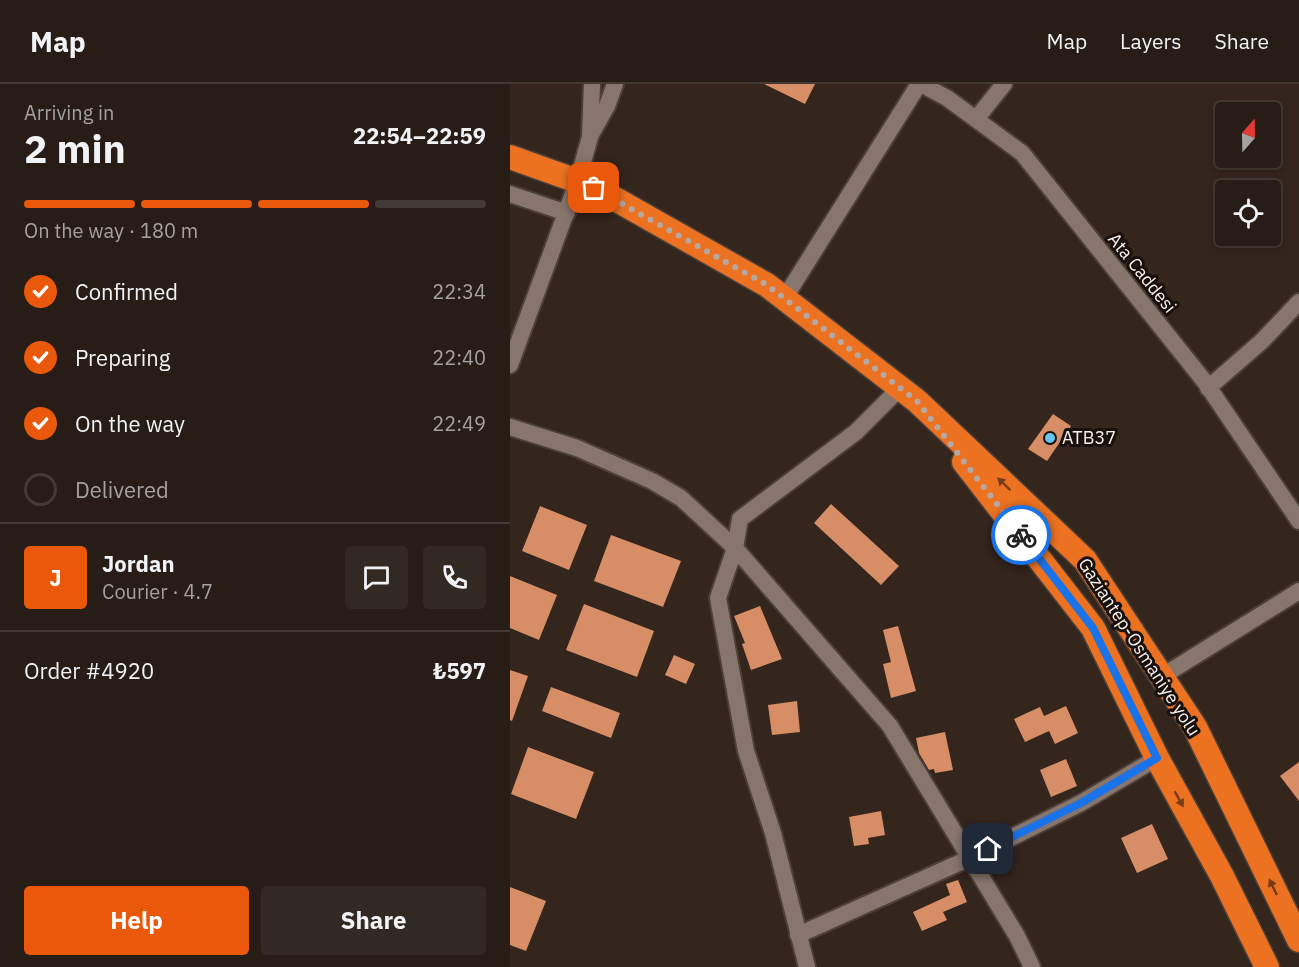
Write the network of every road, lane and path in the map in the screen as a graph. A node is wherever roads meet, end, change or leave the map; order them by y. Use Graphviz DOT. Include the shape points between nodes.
graph roads {
  1 [pos="592,84"];
  2 [pos="615,84"];
  3 [pos="920,84"];
  4 [pos="1004,84"];
  5 [pos="976,119"];
  6 [pos="590,137"];
  7 [pos="510,157"];
  8 [pos="578,180"];
  9 [pos="510,194"];
  10 [pos="567,213"];
  11 [pos="784,299"];
  12 [pos="1299,302"];
  13 [pos="510,365"];
  14 [pos="1208,388"];
  15 [pos="909,395"];
  16 [pos="510,427"];
  17 [pos="1299,520"];
  18 [pos="735,548"];
  19 [pos="1299,591"];
  20 [pos="1161,677"];
  21 [pos="1157,758"];
  22 [pos="970,858"];
  23 [pos="798,934"];
  24 [pos="1299,940"];
  25 [pos="807,967"];
  26 [pos="1032,967"];
  27 [pos="1267,967"];
  1 -- 6 [label="street"];
  2 -- 6 [label="street"];
  3 -- 5 [label="street, Ata Caddesi"];
  3 -- 11 [label="street"];
  4 -- 5 [label="street"];
  5 -- 14 [label="street, Ata Caddesi" via="1022,153"];
  6 -- 8 [label="street"];
  7 -- 8 [label="highway, Gaziantep-Osmaniye yolu"];
  8 -- 10 [label="street"];
  8 -- 11 [label="highway, Gaziantep-Osmaniye yolu" via="767,285"];
  9 -- 10 [label="street"];
  10 -- 13 [label="street"];
  11 -- 15 [label="highway, Gaziantep-Osmaniye yolu"];
  12 -- 14 [label="street"];
  14 -- 17 [label="street, Ata Caddesi"];
  15 -- 18 [label="street" via="740,519"];
  20 -- 15 [label="highway, Gaziantep-Osmaniye yolu, one-way" via="1085,560"];
  15 -- 21 [label="highway, Gaziantep-Osmaniye yolu" via="1093,628"];
  16 -- 18 [label="street" via="577,448 652,481 681,498"];
  18 -- 22 [label="street" via="890,726"];
  18 -- 23 [label="street" via="718,598 746,751 773,833"];
  19 -- 20 [label="street"];
  24 -- 20 [label="highway, Gaziantep-Osmaniye yolu, one-way" via="1195,727"];
  21 -- 22 [label="street" via="1081,803"];
  21 -- 27 [label="highway, Gaziantep-Osmaniye yolu, one-way"];
  22 -- 23 [label="street"];
  22 -- 26 [label="street"];
  23 -- 25 [label="street"];
}
